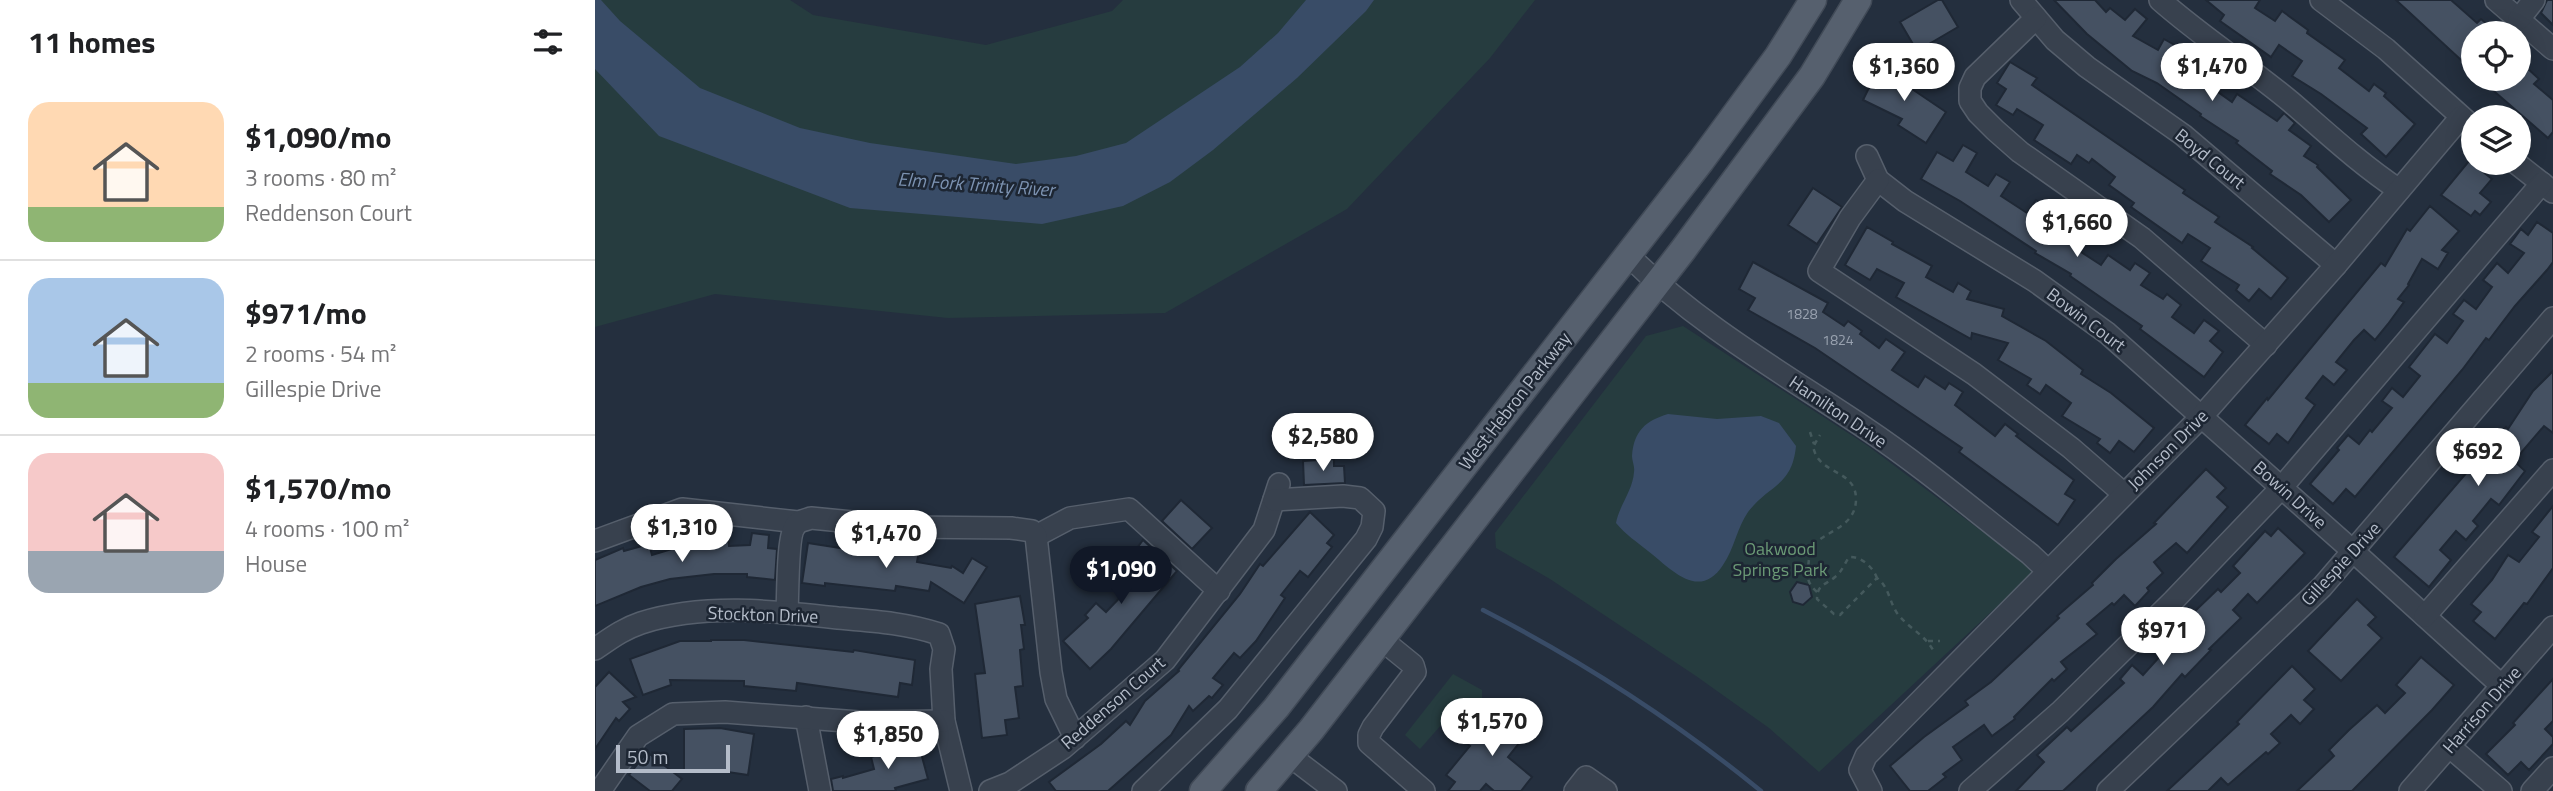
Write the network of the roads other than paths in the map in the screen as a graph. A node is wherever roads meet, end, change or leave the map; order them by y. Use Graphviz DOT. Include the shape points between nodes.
graph roads {
  1 [pos="1813,0"];
  2 [pos="1859,0"];
  3 [pos="2021,0"];
  4 [pos="2160,0"];
  5 [pos="2321,0"];
  6 [pos="2496,0"];
  7 [pos="2534,0"];
  8 [pos="2036,18"];
  9 [pos="2518,19"];
  10 [pos="2553,50"];
  11 [pos="2461,117"];
  12 [pos="2461,128"];
  13 [pos="1867,156"];
  14 [pos="2531,175"];
  15 [pos="1878,180"];
  16 [pos="2548,188"];
  17 [pos="2399,190"];
  18 [pos="1628,255"];
  19 [pos="2336,265"];
  20 [pos="1656,284"];
  21 [pos="2553,318"];
  22 [pos="2266,345"];
  23 [pos="2202,416"];
  24 [pos="2553,470"];
  25 [pos="2282,487"];
  26 [pos="2124,495"];
  27 [pos="798,522"];
  28 [pos="1036,536"];
  29 [pos="595,541"];
  30 [pos="2354,552"];
  31 [pos="2048,571"];
  32 [pos="1219,591"];
  33 [pos="787,613"];
  34 [pos="2425,616"];
  35 [pos="2553,627"];
  36 [pos="1381,639"];
  37 [pos="595,649"];
  38 [pos="2503,686"];
  39 [pos="806,717"];
  40 [pos="943,721"];
  41 [pos="1075,738"];
  42 [pos="2450,747"];
  43 [pos="1290,757"];
  44 [pos="2553,768"];
  45 [pos="1024,784"];
  46 [pos="600,791"];
  47 [pos="820,791"];
  48 [pos="961,791"];
  49 [pos="990,791"];
  50 [pos="1143,791"];
  51 [pos="1203,791"];
  52 [pos="1259,791"];
  53 [pos="1336,791"];
  54 [pos="1424,791"];
  55 [pos="1575,791"];
  56 [pos="1606,791"];
  57 [pos="1871,791"];
  58 [pos="1970,791"];
  59 [pos="2108,791"];
  60 [pos="2410,791"];
  61 [pos="2501,791"];
  62 [pos="2532,791"];
  1 -- 18 [label="main road, West Hebron Parkway" via="1770,66"];
  2 -- 20 [label="main road" via="1812,76"];
  3 -- 8 [label="street, Boyd Court"];
  4 -- 17 [label="street"];
  5 -- 11 [label="street" via="2386,49"];
  6 -- 9 [label="street"];
  7 -- 9 [label="street"];
  8 -- 19 [label="street, Boyd Court" via="2087,67 2183,135"];
  8 -- 22 [label="street" via="1975,78 1971,101 1978,113 2020,152 2142,238"];
  9 -- 10 [label="street"];
  12 -- 17 [label="street, Johnson Drive"];
  13 -- 15 [label="street, Bowin Court"];
  14 -- 16 [label="street"];
  15 -- 23 [label="street, Bowin Court" via="2035,281"];
  15 -- 26 [label="street" via="1819,271 1974,374"];
  16 -- 25 [label="street"];
  17 -- 19 [label="street, Johnson Drive"];
  18 -- 20 [label="street, Hamilton Drive"];
  18 -- 51 [label="main road, West Hebron Parkway" via="1276,708"];
  19 -- 22 [label="street, Johnson Drive"];
  20 -- 31 [label="street, Hamilton Drive" via="1745,352 1868,429"];
  20 -- 36 [label="main road"];
  21 -- 30 [label="street, Gillespie Drive"];
  22 -- 23 [label="street, Johnson Drive"];
  23 -- 25 [label="street, Bowin Drive"];
  23 -- 26 [label="street, Johnson Drive"];
  24 -- 34 [label="street"];
  25 -- 30 [label="street, Bowin Drive"];
  25 -- 58 [label="street" via="2070,703"];
  26 -- 31 [label="street, Johnson Drive"];
  27 -- 28 [label="street" via="811,518 904,527 1011,527"];
  27 -- 29 [label="street" via="682,509"];
  27 -- 33 [label="street" via="789,552"];
  28 -- 32 [label="street" via="1070,518 1129,509"];
  28 -- 41 [label="street" via="1056,699"];
  30 -- 34 [label="street, Bowin Drive"];
  30 -- 59 [label="street, Gillespie Drive"];
  31 -- 57 [label="street, Johnson Drive" via="1866,755 1860,770"];
  32 -- 41 [label="street, Reddenson Court" via="1165,660"];
  32 -- 50 [label="street, Reddenson Court" via="1264,530 1277,492 1360,498 1374,510 1373,527 1366,539 1228,709"];
  33 -- 37 [label="street, Stockton Drive" via="711,611 670,617 621,631"];
  33 -- 40 [label="street, Stockton Drive" via="912,625 939,634 944,649"];
  34 -- 38 [label="street, Bowin Drive"];
  35 -- 38 [label="street, Harrison Drive"];
  36 -- 43 [label="main road"];
  36 -- 54 [label="street" via="1413,665 1415,672 1373,727 1369,743"];
  38 -- 42 [label="street, Harrison Drive"];
  39 -- 40 [label="street"];
  39 -- 46 [label="street" via="673,714 638,736"];
  39 -- 47 [label="street"];
  40 -- 48 [label="street"];
  41 -- 45 [label="street, Reddenson Court"];
  42 -- 60 [label="street, Harrison Drive"];
  42 -- 61 [label="street"];
  43 -- 52 [label="main road"];
  43 -- 53 [label="street"];
  44 -- 62 [label="street"];
  45 -- 49 [label="street, Reddenson Court"];
  55 -- 56 [label="street" via="1586,777"];
}
